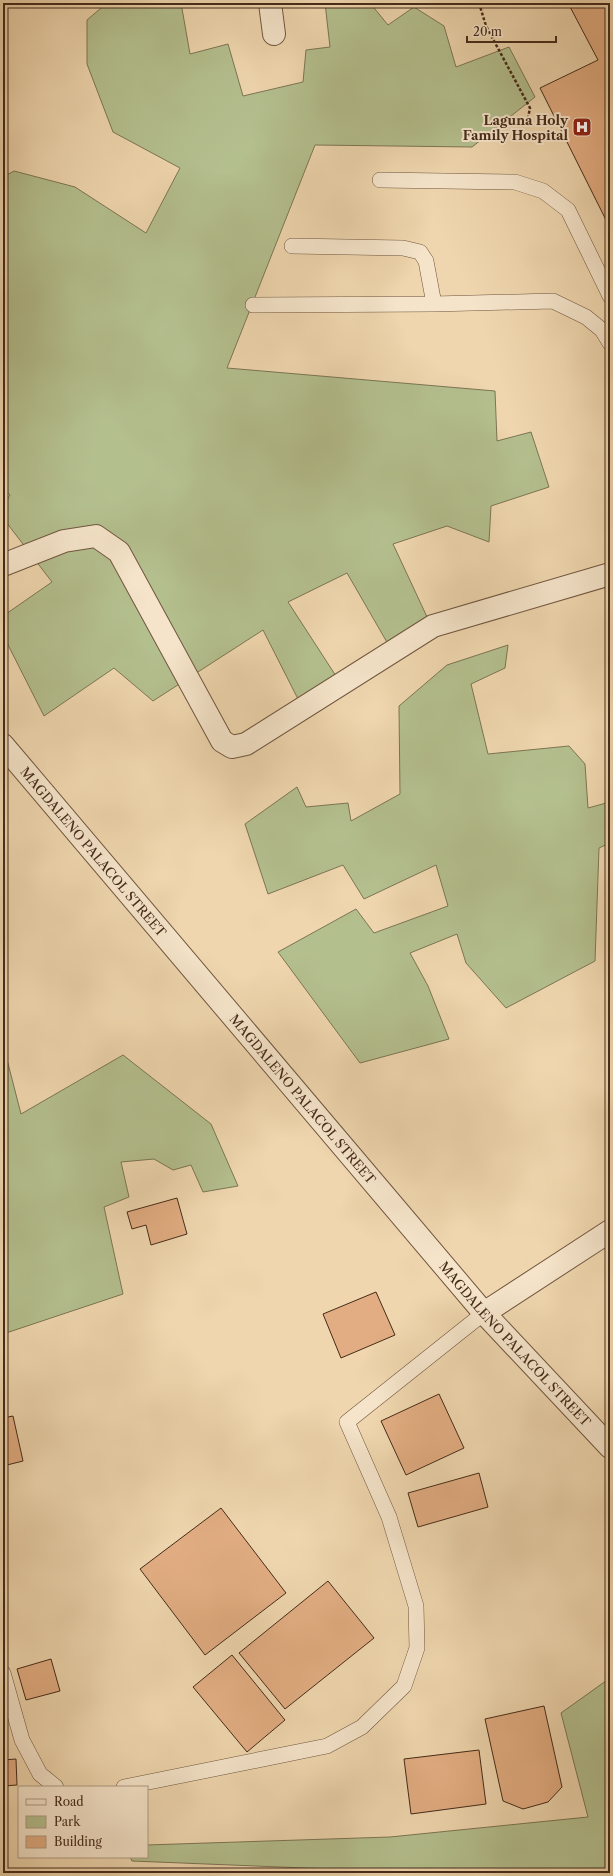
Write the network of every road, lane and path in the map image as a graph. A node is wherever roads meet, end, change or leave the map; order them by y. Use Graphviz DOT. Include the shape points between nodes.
graph roads {
  1 [pos="270,3"];
  2 [pos="479,3"];
  3 [pos="274,34"];
  4 [pos="528,118"];
  5 [pos="380,180"];
  6 [pos="292,246"];
  7 [pos="610,296"];
  8 [pos="434,304"];
  9 [pos="254,305"];
  10 [pos="610,343"];
  11 [pos="3,565"];
  12 [pos="610,574"];
  13 [pos="3,745"];
  14 [pos="610,1231"];
  15 [pos="484,1313"];
  16 [pos="610,1447"];
  17 [pos="3,1673"];
  18 [pos="55,1786"];
  19 [pos="129,1786"];
  1 -- 3 [label="street"];
  2 -- 4 [label="path" via="486,26 530,108"];
  5 -- 7 [label="lane" via="515,182 543,191 568,210"];
  6 -- 8 [label="lane" via="403,248 420,252 426,261"];
  8 -- 9 [label="lane"];
  8 -- 10 [label="lane" via="553,301 586,317 602,330"];
  11 -- 12 [label="street" via="64,541 96,536 119,552 222,741 232,747 246,744 433,626"];
  13 -- 15 [label="street, MAGDALENO PALACOL STREET"];
  14 -- 15 [label="street"];
  15 -- 16 [label="street, MAGDALENO PALACOL STREET"];
  15 -- 19 [label="lane" via="346,1422 389,1517 416,1606 417,1648 404,1686 362,1727 327,1746"];
  17 -- 18 [label="lane" via="22,1740 40,1774"];
}
